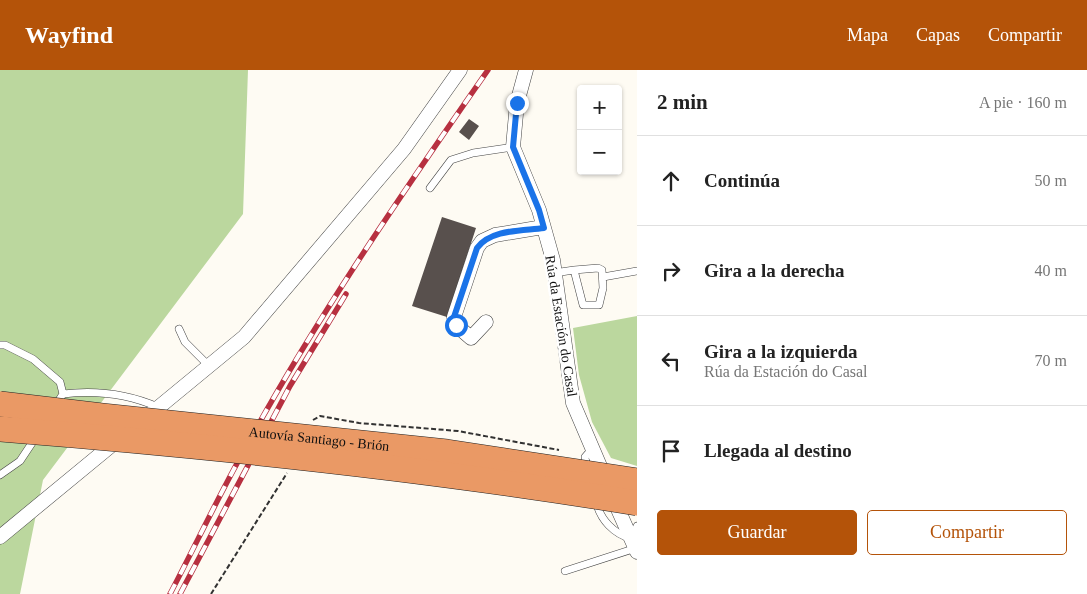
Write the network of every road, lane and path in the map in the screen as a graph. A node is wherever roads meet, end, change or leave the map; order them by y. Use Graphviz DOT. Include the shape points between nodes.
graph roads {
  1 [pos="460,70"];
  2 [pos="526,70"];
  3 [pos="513,147"];
  4 [pos="430,188"];
  5 [pos="544,228"];
  6 [pos="574,270"];
  7 [pos="637,271"];
  8 [pos="554,273"];
  9 [pos="603,277"];
  10 [pos="486,322"];
  11 [pos="179,329"];
  12 [pos="0,345"];
  13 [pos="206,362"];
  14 [pos="63,394"];
  15 [pos="0,404"];
  16 [pos="158,407"];
  17 [pos="49,416"];
  18 [pos="45,424"];
  19 [pos="0,429"];
  20 [pos="592,449"];
  21 [pos="0,475"];
  22 [pos="637,481"];
  23 [pos="637,503"];
  24 [pos="0,537"];
  25 [pos="635,541"];
  26 [pos="231,561"];
  27 [pos="565,572"];
  28 [pos="211,594"];
  1 -- 13 [label="street" via="404,148 307,265 244,337"];
  2 -- 3 [label="street, Rúa da Estación do Casal" via="517,103"];
  3 -- 4 [label="lane" via="451,160"];
  3 -- 5 [label="street, Rúa da Estación do Casal"];
  5 -- 8 [label="street, Rúa da Estación do Casal"];
  5 -- 10 [label="street" via="489,237 477,248 454,317 456,325 471,338"];
  6 -- 8 [label="lane"];
  6 -- 9 [label="lane" via="598,268 602,270"];
  6 -- 9 [label="lane" via="583,305 599,305"];
  7 -- 9 [label="lane"];
  8 -- 20 [label="street, Rúa da Estación do Casal" via="573,403"];
  11 -- 13 [label="lane" via="185,342"];
  12 -- 14 [label="lane" via="33,359 60,382"];
  13 -- 16 [label="street"];
  14 -- 16 [label="lane" via="86,391 135,397"];
  14 -- 17 [label="lane"];
  15 -- 22 [label="highway, Autovía Santiago - Brión, bridge" via="447,452"];
  16 -- 24 [label="street"];
  18 -- 21 [label="lane" via="20,461"];
  19 -- 23 [label="highway, Autovía Santiago - Brión, bridge" via="434,472"];
  20 -- 25 [label="street, Rúa da Estación do Casal"];
  20 -- 25 [label="lane" via="585,457 598,509 609,527"];
  25 -- 27 [label="lane"];
  26 -- 28 [label="path"];
}
